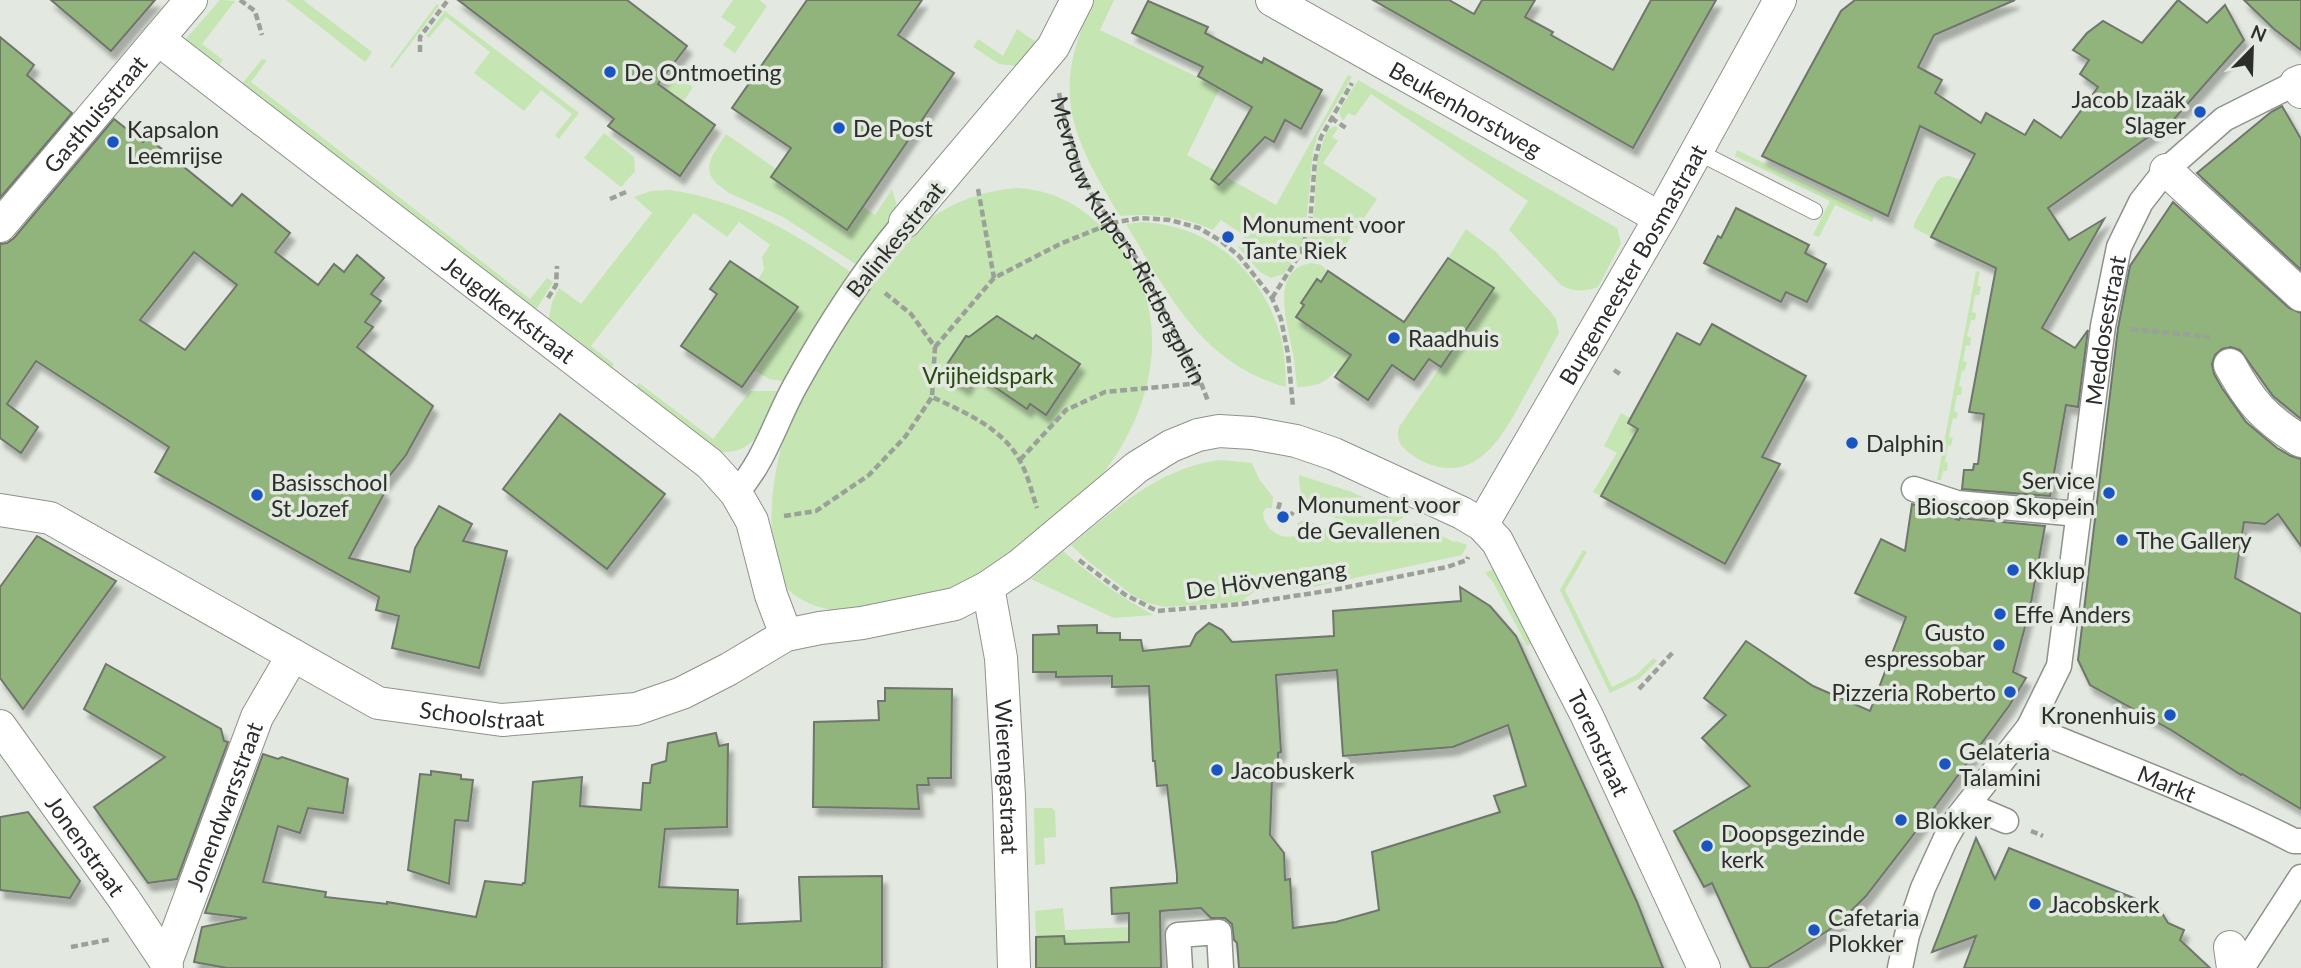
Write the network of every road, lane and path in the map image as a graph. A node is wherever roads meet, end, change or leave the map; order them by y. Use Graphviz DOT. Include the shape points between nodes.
graph roads {
  1 [pos="191,0"];
  2 [pos="240,0"];
  3 [pos="448,0"];
  4 [pos="1077,0"];
  5 [pos="1272,0"];
  6 [pos="1780,0"];
  7 [pos="262,35"];
  8 [pos="158,39"];
  9 [pos="1053,47"];
  10 [pos="420,52"];
  11 [pos="1369,54"];
  12 [pos="2299,85"];
  13 [pos="1331,118"];
  14 [pos="1346,128"];
  15 [pos="971,146"];
  16 [pos="1696,151"];
  17 [pos="2166,170"];
  18 [pos="626,191"];
  19 [pos="610,199"];
  20 [pos="1814,211"];
  21 [pos="1660,218"];
  22 [pos="905,222"];
  23 [pos="1112,223"];
  24 [pos="0,226"];
  25 [pos="863,274"];
  26 [pos="994,278"];
  27 [pos="2301,295"];
  28 [pos="1272,298"];
  29 [pos="2103,326"];
  30 [pos="934,346"];
  31 [pos="2230,365"];
  32 [pos="1614,370"];
  33 [pos="1620,374"];
  34 [pos="1201,383"];
  35 [pos="932,397"];
  36 [pos="1219,431"];
  37 [pos="1296,441"];
  38 [pos="2301,441"];
  39 [pos="1020,460"];
  40 [pos="1914,489"];
  41 [pos="736,493"];
  42 [pos="1281,499"];
  43 [pos="1278,509"];
  44 [pos="0,510"];
  45 [pos="2078,514"];
  46 [pos="752,521"];
  47 [pos="1482,525"];
  48 [pos="1054,538"];
  49 [pos="988,587"];
  50 [pos="786,635"];
  51 [pos="1674,651"];
  52 [pos="293,655"];
  53 [pos="1639,689"];
  54 [pos="0,726"];
  55 [pos="2029,727"];
  56 [pos="1968,805"];
  57 [pos="2006,821"];
  58 [pos="2301,841"];
  59 [pos="2301,877"];
  60 [pos="2235,961"];
  61 [pos="166,965"];
  62 [pos="1014,968"];
  63 [pos="1180,968"];
  64 [pos="1222,968"];
  65 [pos="1704,968"];
  66 [pos="1900,968"];
  1 -- 8 [label="street, Gasthuisstraat"];
  2 -- 7 [label="path" via="255,11"];
  3 -- 10 [label="path" via="420,37"];
  4 -- 9 [label="street, Balinkesstraat"];
  5 -- 11 [label="street, Beukenhorstweg"];
  6 -- 16 [label="street, Burgemeester Bosmastraat"];
  8 -- 24 [label="street, Gasthuisstraat"];
  8 -- 41 [label="street, Jeugdkerkstraat" via="710,464"];
  9 -- 15 [label="street, Balinkesstraat"];
  9 -- 23 [label="path, Mevrouw Kuipers-Rietbergplein" via="1063,113 1079,167"];
  11 -- 13 [label="path"];
  11 -- 21 [label="street, Beukenhorstweg"];
  12 -- 17 [label="street, Meddosestraat" via="2224,119"];
  13 -- 14 [label="path"];
  13 -- 28 [label="path" via="1315,160 1307,234"];
  15 -- 22 [label="street, Balinkesstraat"];
  15 -- 26 [label="path"];
  16 -- 20 [label="lane"];
  16 -- 21 [label="street, Burgemeester Bosmastraat"];
  17 -- 27 [label="street"];
  17 -- 29 [label="street, Meddosestraat" via="2141,202 2119,247"];
  18 -- 19 [label="path"];
  21 -- 47 [label="street, Burgemeester Bosmastraat"];
  22 -- 25 [label="street, Balinkesstraat"];
  23 -- 26 [label="path"];
  23 -- 28 [label="path" via="1150,218 1199,228 1239,256"];
  23 -- 34 [label="path, Mevrouw Kuipers-Rietbergplein" via="1139,262"];
  25 -- 30 [label="path" via="911,314"];
  25 -- 41 [label="street, Balinkesstraat" via="793,388 760,462"];
  26 -- 30 [label="path"];
  28 -- 37 [label="path" via="1288,354"];
  29 -- 31 [label="path" via="2217,338"];
  29 -- 45 [label="street, Meddosestraat"];
  30 -- 35 [label="path"];
  31 -- 38 [label="street" via="2248,397 2277,426"];
  32 -- 33 [label="path"];
  34 -- 36 [label="path, Mevrouw Kuipers-Rietbergplein"];
  34 -- 39 [label="path" via="1105,392 1066,410"];
  35 -- 39 [label="path" via="975,417 997,433"];
  35 -- 46 [label="path" via="905,437 869,475 816,510"];
  36 -- 37 [label="street"];
  36 -- 48 [label="street" via="1171,446 1137,467"];
  37 -- 47 [label="street" via="1377,473"];
  39 -- 48 [label="path" via="1040,517"];
  40 -- 45 [label="street" via="1957,503"];
  41 -- 46 [label="street, Jeugdkerkstraat"];
  42 -- 43 [label="path"];
  44 -- 52 [label="street, Schoolstraat" via="50,518"];
  45 -- 55 [label="street, Meddosestraat" via="2059,666"];
  46 -- 50 [label="street, Jeugdkerkstraat"];
  47 -- 48 [label="path, De Hövvengang" via="1467,560 1447,567 1242,604 1157,611 1124,594"];
  47 -- 65 [label="street, Torenstraat" via="1510,563 1587,716"];
  48 -- 49 [label="street"];
  49 -- 50 [label="street, Schoolstraat" via="955,604"];
  49 -- 62 [label="street, Wierengastraat" via="1001,658"];
  50 -- 52 [label="street, Schoolstraat" via="682,693 636,709 502,720 378,703"];
  51 -- 53 [label="path"];
  52 -- 61 [label="street, Jonendwarsstraat" via="257,717"];
  54 -- 61 [label="street, Jonenstraat"];
  55 -- 56 [label="street"];
  55 -- 58 [label="street, Markt" via="2076,755"];
  56 -- 57 [label="street"];
  56 -- 66 [label="street" via="1945,840 1923,888"];
  59 -- 60 [label="street" via="2279,914"];
  63 -- 64 [label="street" via="1178,935 1219,932"];
}
